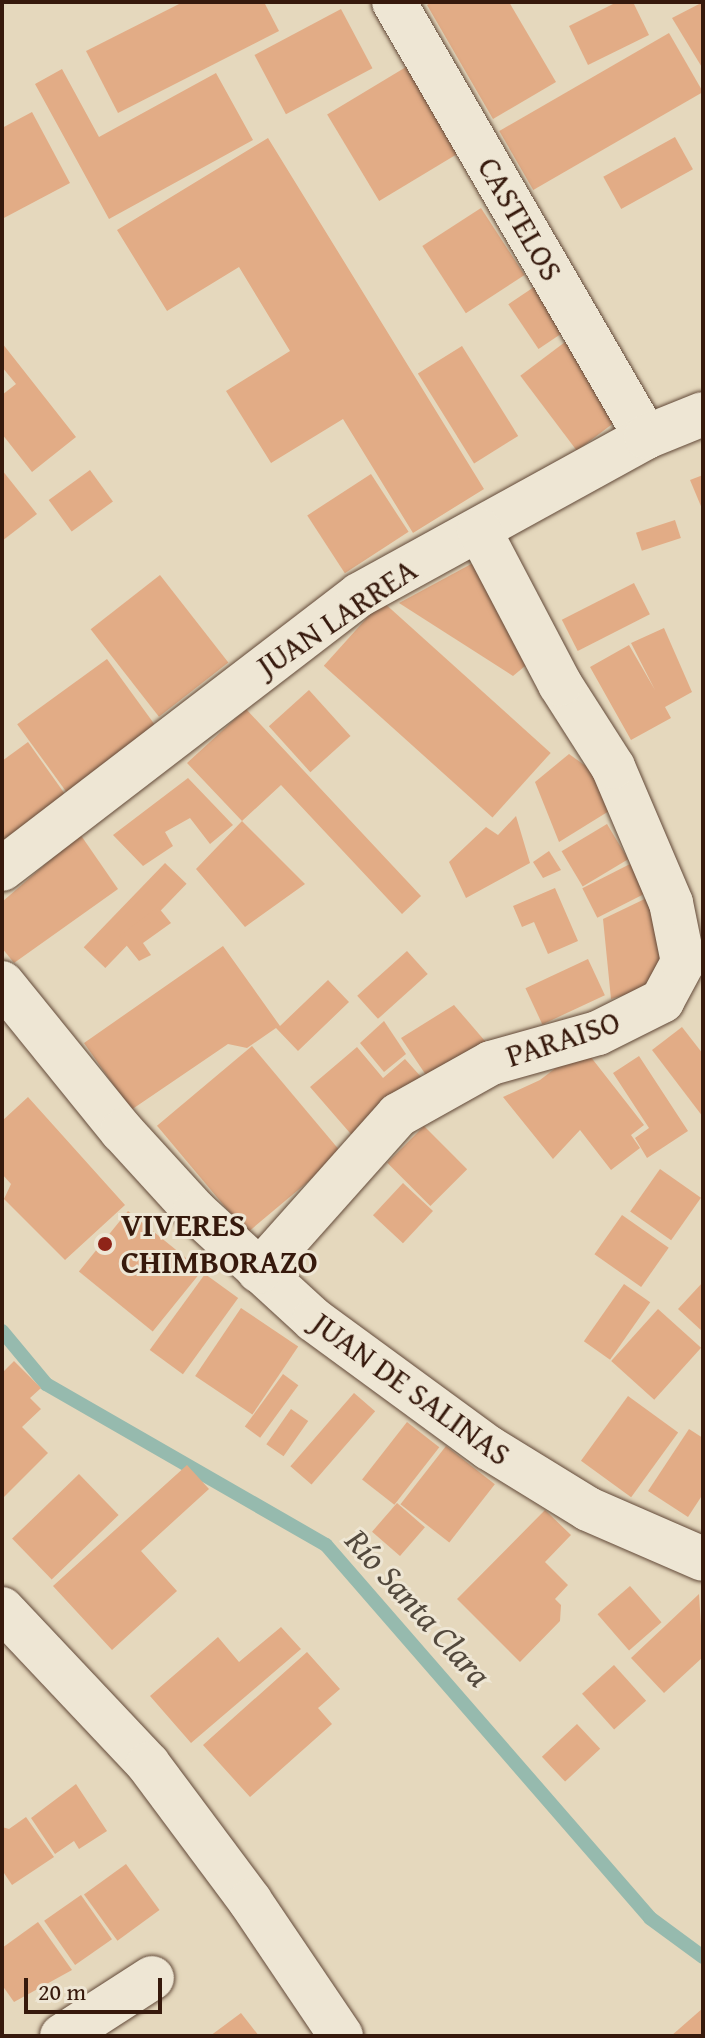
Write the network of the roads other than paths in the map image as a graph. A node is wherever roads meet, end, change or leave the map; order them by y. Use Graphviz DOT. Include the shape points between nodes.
graph roads {
  1 [pos="394,2"];
  2 [pos="703,414"];
  3 [pos="646,437"];
  4 [pos="479,530"];
  5 [pos="2,869"];
  6 [pos="2,983"];
  7 [pos="259,1271"];
  8 [pos="703,1559"];
  9 [pos="2,1609"];
  10 [pos="152,1978"];
  11 [pos="62,2036"];
  12 [pos="341,2036"];
  1 -- 3 [label="street, CASTELOS"];
  2 -- 3 [label="street, JUAN LARREA"];
  3 -- 4 [label="street, JUAN LARREA"];
  4 -- 5 [label="street, JUAN LARREA" via="359,595 293,641"];
  4 -- 7 [label="street, PARAISO" via="560,684 613,767 671,903 683,962 662,1001 598,1033 491,1063 398,1115"];
  6 -- 7 [label="street, JUAN DE SALINAS" via="122,1131"];
  7 -- 8 [label="street, JUAN DE SALINAS" via="366,1362 489,1448 588,1509"];
  9 -- 12 [label="street" via="148,1764"];
  10 -- 11 [label="street"];
}
